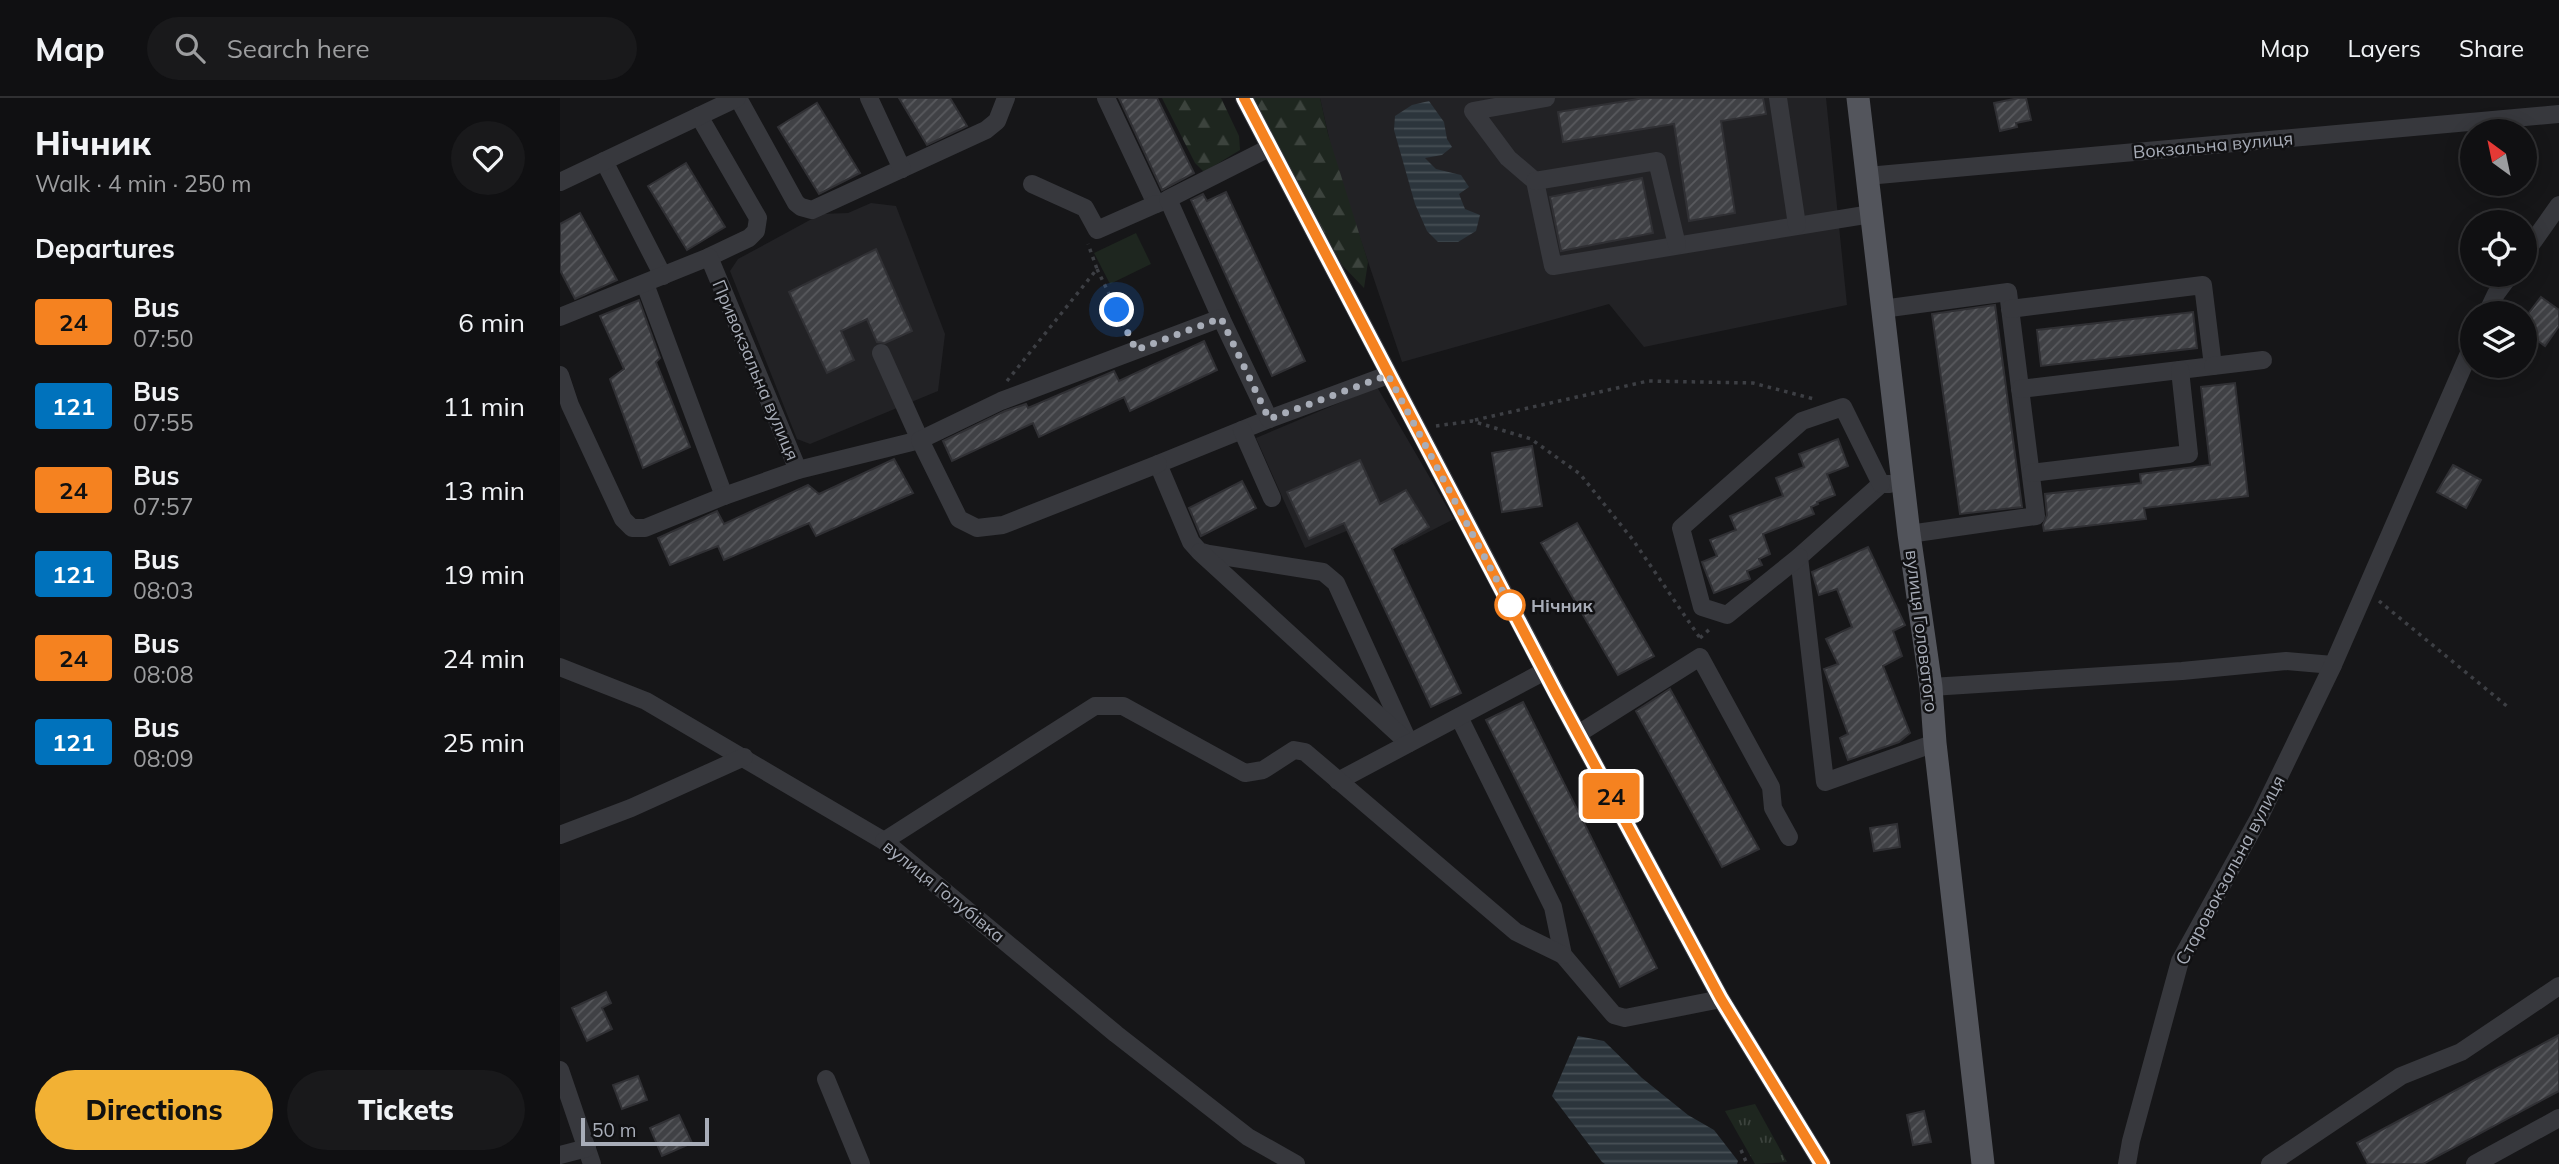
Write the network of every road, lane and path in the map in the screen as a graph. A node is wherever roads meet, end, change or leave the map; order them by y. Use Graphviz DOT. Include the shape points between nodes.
graph roads {
  1 [pos="738,98"];
  2 [pos="869,98"];
  3 [pos="1006,98"];
  4 [pos="1106,98"];
  5 [pos="1244,98"];
  6 [pos="1546,98"];
  7 [pos="1778,98"];
  8 [pos="1858,98"];
  9 [pos="2559,114"];
  10 [pos="699,116"];
  11 [pos="1269,148"];
  12 [pos="604,161"];
  13 [pos="902,169"];
  14 [pos="1867,176"];
  15 [pos="1535,181"];
  16 [pos="560,182"];
  17 [pos="1032,184"];
  18 [pos="1162,202"];
  19 [pos="2559,205"];
  20 [pos="1871,214"];
  21 [pos="1797,225"];
  22 [pos="2537,236"];
  23 [pos="1087,242"];
  24 [pos="1677,245"];
  25 [pos="709,257"];
  26 [pos="1097,269"];
  27 [pos="663,276"];
  28 [pos="645,284"];
  29 [pos="1882,309"];
  30 [pos="2010,309"];
  31 [pos="560,317"];
  32 [pos="1221,318"];
  33 [pos="1136,350"];
  34 [pos="881,353"];
  35 [pos="2263,360"];
  36 [pos="2213,366"];
  37 [pos="2180,370"];
  38 [pos="2460,374"];
  39 [pos="560,375"];
  40 [pos="1388,375"];
  41 [pos="2020,389"];
  42 [pos="1843,407"];
  43 [pos="984,409"];
  44 [pos="1269,419"];
  45 [pos="1472,421"];
  46 [pos="1417,428"];
  47 [pos="1242,430"];
  48 [pos="920,440"];
  49 [pos="1158,464"];
  50 [pos="798,470"];
  51 [pos="2031,473"];
  52 [pos="1892,483"];
  53 [pos="724,496"];
  54 [pos="1272,498"];
  55 [pos="1909,534"];
  56 [pos="1199,551"];
  57 [pos="1799,557"];
  58 [pos="2366,591"];
  59 [pos="1700,638"];
  60 [pos="2333,665"];
  61 [pos="560,667"];
  62 [pos="1545,671"];
  63 [pos="1931,687"];
  64 [pos="2508,707"];
  65 [pos="1459,717"];
  66 [pos="1578,734"];
  67 [pos="1409,743"];
  68 [pos="1935,743"];
  69 [pos="744,757"];
  70 [pos="1338,781"];
  71 [pos="560,835"];
  72 [pos="1789,837"];
  73 [pos="884,841"];
  74 [pos="1563,955"];
  75 [pos="2559,986"];
  76 [pos="1721,999"];
  77 [pos="560,1069"];
  78 [pos="826,1079"];
  79 [pos="2559,1118"];
  80 [pos="1741,1150"];
  81 [pos="560,1155"];
  82 [pos="590,1156"];
  83 [pos="861,1164"];
  84 [pos="1296,1164"];
  85 [pos="1747,1164"];
  86 [pos="1822,1164"];
  87 [pos="1983,1164"];
  88 [pos="2127,1164"];
  89 [pos="2270,1164"];
  90 [pos="2475,1164"];
  1 -- 10 [label="street"];
  1 -- 13 [label="street" via="801,207 812,210"];
  2 -- 13 [label="street"];
  3 -- 13 [label="street" via="997,121 986,130"];
  4 -- 18 [label="street"];
  5 -- 11 [label="street"];
  6 -- 15 [label="street" via="1473,111 1508,158"];
  7 -- 21 [label="street"];
  8 -- 14 [label="main road, вулиця Головатого"];
  9 -- 14 [label="street, Вокзальна вулиця"];
  10 -- 12 [label="street"];
  10 -- 25 [label="street" via="758,218 756,231 749,238"];
  11 -- 18 [label="street"];
  11 -- 40 [label="street"];
  12 -- 16 [label="street"];
  12 -- 27 [label="street"];
  14 -- 20 [label="main road, вулиця Головатого"];
  15 -- 24 [label="street" via="1657,161"];
  15 -- 24 [label="street" via="1553,266"];
  17 -- 18 [label="street" via="1085,208 1097,230"];
  18 -- 32 [label="street"];
  19 -- 22 [label="street"];
  20 -- 21 [label="street"];
  20 -- 29 [label="main road, вулиця Головатого"];
  21 -- 24 [label="street"];
  23 -- 26 [label="path"];
  25 -- 27 [label="street, Привокзальна вулиця"];
  25 -- 50 [label="street, Привокзальна вулиця"];
  26 -- 33 [label="path"];
  26 -- 43 [label="path"];
  27 -- 28 [label="street, Привокзальна вулиця"];
  28 -- 31 [label="street, Привокзальна вулиця"];
  28 -- 53 [label="street"];
  29 -- 30 [label="street" via="2008,292"];
  29 -- 52 [label="main road, вулиця Головатого"];
  30 -- 36 [label="street" via="2203,285"];
  30 -- 41 [label="street"];
  32 -- 33 [label="street, Привокзальна вулиця"];
  32 -- 44 [label="street"];
  33 -- 43 [label="street, Привокзальна вулиця"];
  34 -- 48 [label="street"];
  35 -- 36 [label="street"];
  36 -- 37 [label="street"];
  37 -- 41 [label="street"];
  37 -- 51 [label="street" via="2189,454"];
  38 -- 58 [label="street, Старовокзальна вулиця"];
  39 -- 53 [label="street, Привокзальна вулиця" via="611,494 632,528 645,528"];
  40 -- 44 [label="street"];
  40 -- 46 [label="street"];
  41 -- 51 [label="street"];
  42 -- 45 [label="path" via="1753,383 1648,381"];
  42 -- 52 [label="street"];
  42 -- 57 [label="street" via="1802,421 1681,528 1702,607 1727,615"];
  43 -- 48 [label="street, Привокзальна вулиця"];
  44 -- 47 [label="street"];
  45 -- 46 [label="path"];
  45 -- 59 [label="path" via="1531,439 1580,474 1633,540"];
  46 -- 62 [label="street"];
  47 -- 49 [label="street"];
  47 -- 54 [label="street"];
  48 -- 49 [label="street" via="959,519 977,528 1003,525"];
  48 -- 50 [label="street, Привокзальна вулиця"];
  49 -- 56 [label="street"];
  50 -- 53 [label="street, Привокзальна вулиця"];
  51 -- 55 [label="street" via="2036,516"];
  52 -- 55 [label="main road, вулиця Головатого"];
  52 -- 57 [label="street"];
  55 -- 63 [label="main road, вулиця Головатого"];
  56 -- 67 [label="street"];
  56 -- 67 [label="street" via="1323,572 1336,583"];
  57 -- 68 [label="street" via="1825,782"];
  58 -- 60 [label="street, Старовокзальна вулиця"];
  58 -- 64 [label="path"];
  60 -- 63 [label="street" via="2286,661"];
  60 -- 88 [label="street, Старовокзальна вулиця" via="2260,816 2180,961"];
  61 -- 69 [label="street, вулиця Голубівка" via="646,701"];
  62 -- 65 [label="street"];
  62 -- 66 [label="street"];
  63 -- 68 [label="main road, вулиця Головатого"];
  65 -- 67 [label="street"];
  65 -- 74 [label="street" via="1553,908"];
  66 -- 72 [label="street" via="1700,657 1771,787 1773,808"];
  66 -- 76 [label="street"];
  67 -- 70 [label="street"];
  68 -- 87 [label="main road, вулиця Головатого"];
  69 -- 71 [label="street"];
  69 -- 73 [label="street, вулиця Голубівка"];
  70 -- 73 [label="street" via="1305,752 1294,750 1263,770 1245,773 1123,706 1095,706"];
  70 -- 74 [label="street" via="1516,932"];
  73 -- 84 [label="street, вулиця Голубівка" via="1116,1034 1248,1137"];
  74 -- 76 [label="street" via="1614,1015 1625,1018"];
  75 -- 89 [label="street" via="2461,1052 2401,1076"];
  76 -- 86 [label="street"];
  77 -- 82 [label="street"];
  78 -- 83 [label="street"];
  79 -- 90 [label="street"];
  80 -- 85 [label="path"];
  81 -- 82 [label="street"];
}
